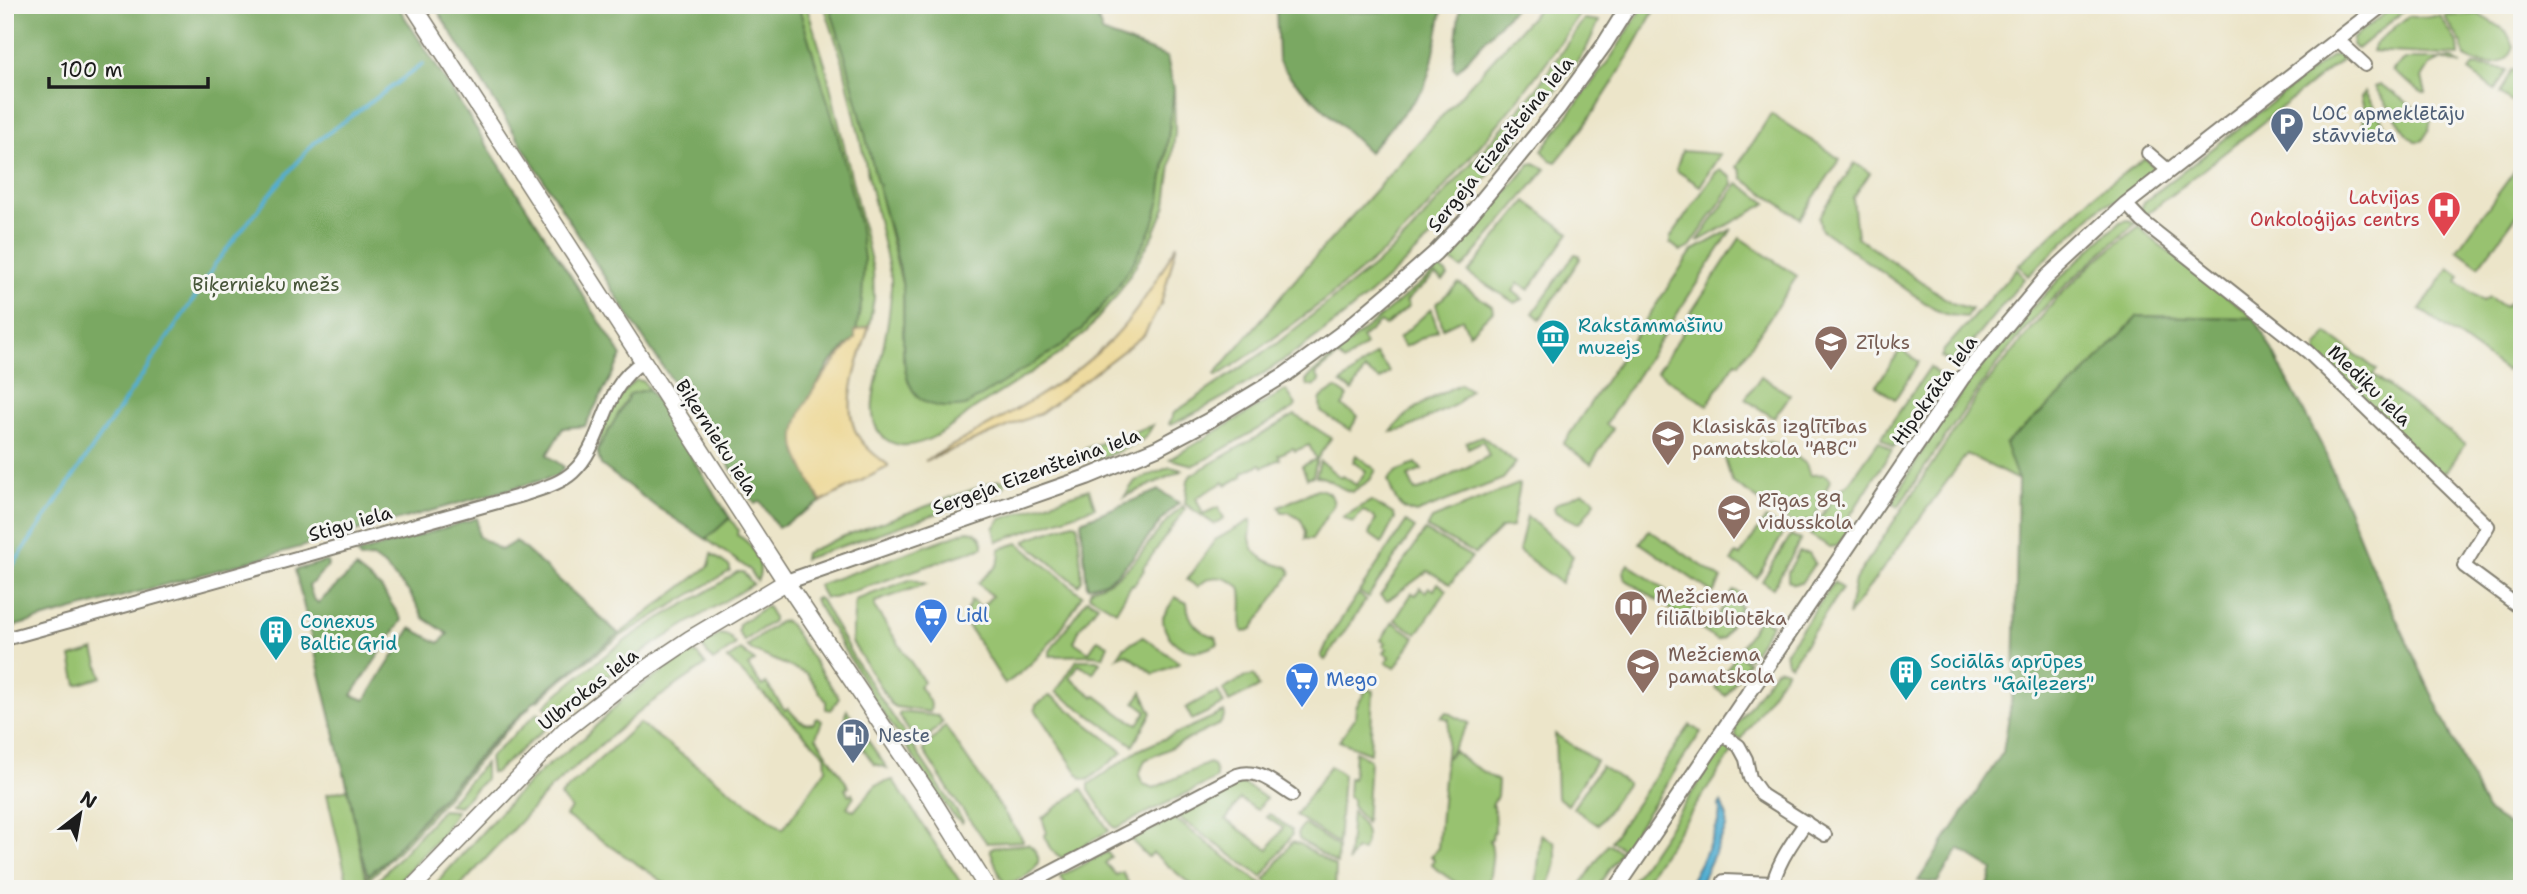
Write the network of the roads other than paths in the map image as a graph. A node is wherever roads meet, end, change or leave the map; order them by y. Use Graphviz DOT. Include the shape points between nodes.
graph roads {
  1 [pos="413,5"];
  2 [pos="1629,5"];
  3 [pos="2382,5"];
  4 [pos="2338,40"];
  5 [pos="2365,65"];
  6 [pos="2148,153"];
  7 [pos="2169,171"];
  8 [pos="2126,204"];
  9 [pos="643,362"];
  10 [pos="786,582"];
  11 [pos="2522,609"];
  12 [pos="5,639"];
  13 [pos="1722,734"];
  14 [pos="1292,795"];
  15 [pos="1806,822"];
  16 [pos="1825,835"];
  17 [pos="1724,881"];
  18 [pos="1772,886"];
  19 [pos="411,889"];
  20 [pos="988,889"];
  21 [pos="1019,889"];
  22 [pos="1616,889"];
  1 -- 9 [label="main road, Biķernieku iela"];
  2 -- 10 [label="street, Sergeja Eizenšteina iela" via="1559,107 1466,220 1401,283 1286,374 1157,448"];
  3 -- 4 [label="street, Hipokrāta iela"];
  4 -- 5 [label="street"];
  4 -- 7 [label="street, Hipokrāta iela"];
  6 -- 7 [label="street"];
  7 -- 8 [label="street, Hipokrāta iela"];
  8 -- 11 [label="street, Mediķu iela" via="2308,352 2488,526 2464,566"];
  8 -- 13 [label="street, Hipokrāta iela" via="2047,277 1962,378"];
  9 -- 10 [label="main road, Biķernieku iela"];
  9 -- 12 [label="street, Stigu iela" via="618,386 580,465 564,480"];
  10 -- 19 [label="main road, Ulbrokas iela" via="690,639 565,730"];
  10 -- 20 [label="main road, Biķernieku iela"];
  13 -- 15 [label="street" via="1739,746 1750,778 1762,795"];
  13 -- 22 [label="street, Hipokrāta iela"];
  14 -- 21 [label="street" via="1256,773 1237,775"];
  15 -- 16 [label="street"];
  15 -- 18 [label="street" via="1781,861"];
  17 -- 18 [label="street"];
}
